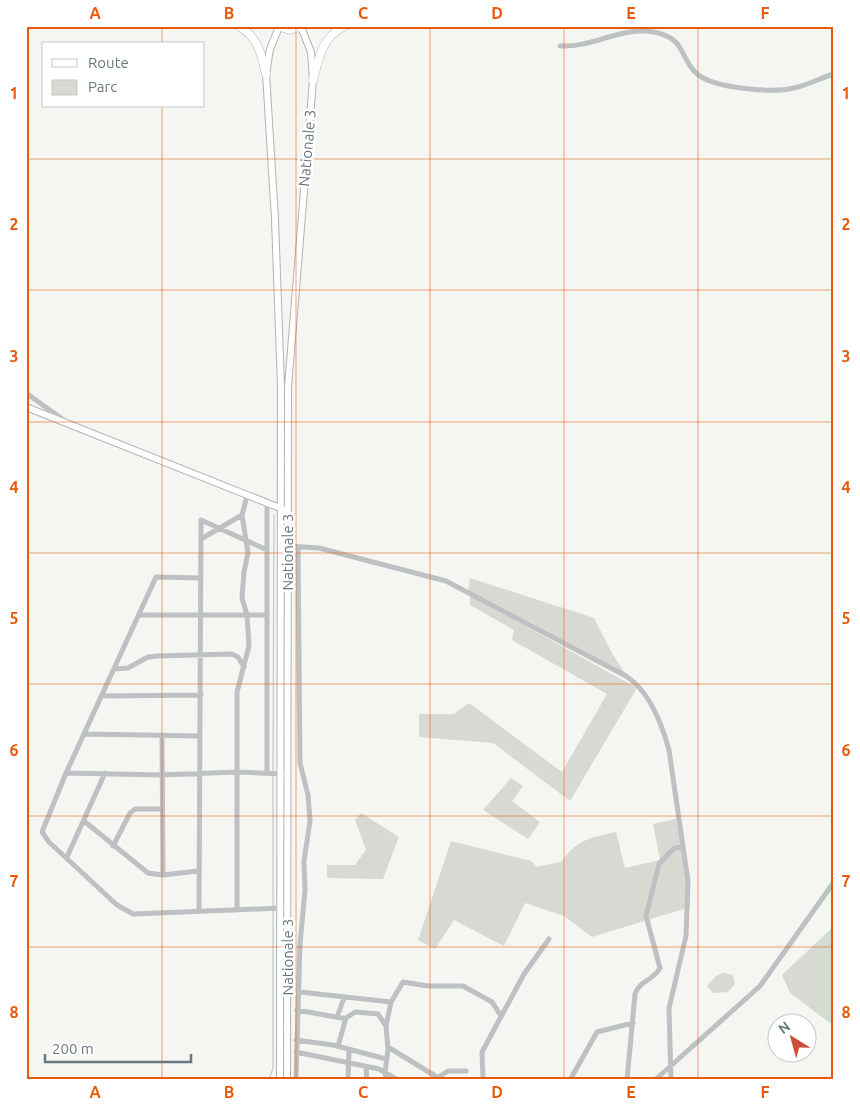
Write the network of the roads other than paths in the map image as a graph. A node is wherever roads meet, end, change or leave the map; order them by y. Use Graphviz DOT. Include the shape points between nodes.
graph roads {
  1 [pos="239,26"];
  2 [pos="346,26"];
  3 [pos="279,27"];
  4 [pos="301,27"];
  5 [pos="560,46"];
  6 [pos="266,74"];
  7 [pos="834,74"];
  8 [pos="313,80"];
  9 [pos="26,393"];
  10 [pos="26,407"];
  11 [pos="69,424"];
  12 [pos="247,496"];
  13 [pos="267,503"];
  14 [pos="284,509"];
  15 [pos="242,515"];
  16 [pos="218,527"];
  17 [pos="201,539"];
  18 [pos="245,540"];
  19 [pos="287,546"];
  20 [pos="298,547"];
  21 [pos="267,550"];
  22 [pos="200,578"];
  23 [pos="139,614"];
  24 [pos="200,615"];
  25 [pos="246,615"];
  26 [pos="267,615"];
  27 [pos="198,655"];
  28 [pos="244,667"];
  29 [pos="114,670"];
  30 [pos="200,695"];
  31 [pos="101,696"];
  32 [pos="84,734"];
  33 [pos="162,735"];
  34 [pos="200,736"];
  35 [pos="238,772"];
  36 [pos="66,773"];
  37 [pos="105,773"];
  38 [pos="267,773"];
  39 [pos="284,774"];
  40 [pos="161,775"];
  41 [pos="199,775"];
  42 [pos="162,809"];
  43 [pos="84,821"];
  44 [pos="113,846"];
  45 [pos="683,846"];
  46 [pos="67,857"];
  47 [pos="198,871"];
  48 [pos="163,875"];
  49 [pos="834,882"];
  50 [pos="284,908"];
  51 [pos="198,910"];
  52 [pos="237,910"];
  53 [pos="549,938"];
  54 [pos="300,992"];
  55 [pos="344,998"];
  56 [pos="365,1000"];
  57 [pos="391,1002"];
  58 [pos="297,1010"];
  59 [pos="363,1012"];
  60 [pos="501,1016"];
  61 [pos="337,1017"];
  62 [pos="346,1018"];
  63 [pos="633,1022"];
  64 [pos="386,1026"];
  65 [pos="296,1040"];
  66 [pos="338,1046"];
  67 [pos="388,1047"];
  68 [pos="349,1050"];
  69 [pos="296,1052"];
  70 [pos="386,1059"];
  71 [pos="349,1064"];
  72 [pos="669,1066"];
  73 [pos="366,1067"];
  74 [pos="466,1071"];
  75 [pos="384,1073"];
  76 [pos="436,1078"];
  77 [pos="280,1080"];
  78 [pos="287,1080"];
  79 [pos="296,1080"];
  80 [pos="348,1080"];
  81 [pos="367,1080"];
  82 [pos="387,1080"];
  83 [pos="398,1080"];
  84 [pos="483,1080"];
  85 [pos="570,1080"];
  86 [pos="627,1080"];
  87 [pos="655,1080"];
  88 [pos="671,1080"];
  1 -- 6 [label="highway" via="260,47"];
  2 -- 8 [label="highway" via="322,45"];
  3 -- 4 [label="highway" via="290,30"];
  3 -- 6 [label="main road, Nationale 3" via="270,49"];
  4 -- 8 [label="main road, Nationale 3" via="311,52"];
  5 -- 7 [label="street" via="585,45 626,31 642,30 677,43 693,70 711,83 786,90"];
  6 -- 14 [label="main road, Nationale 3" via="277,264"];
  8 -- 14 [label="main road, Nationale 3" via="288,388"];
  9 -- 11 [label="street"];
  10 -- 11 [label="main road"];
  11 -- 12 [label="main road"];
  12 -- 13 [label="main road"];
  12 -- 15 [label="street"];
  13 -- 14 [label="main road"];
  13 -- 21 [label="street"];
  14 -- 19 [label="main road, Nationale 3"];
  14 -- 39 [label="main road, Nationale 3"];
  15 -- 16 [label="street"];
  15 -- 18 [label="street"];
  16 -- 17 [label="street"];
  16 -- 17 [label="street" via="200,520"];
  16 -- 18 [label="street"];
  17 -- 22 [label="street"];
  18 -- 21 [label="street"];
  18 -- 25 [label="street" via="248,558 242,598"];
  19 -- 20 [label="street"];
  19 -- 39 [label="main road, Nationale 3"];
  20 -- 45 [label="street" via="319,548 446,581 631,680 645,696 664,734"];
  20 -- 54 [label="street" via="300,763 310,821 304,861"];
  21 -- 26 [label="street"];
  22 -- 23 [label="street" via="156,577"];
  22 -- 24 [label="street"];
  23 -- 24 [label="street"];
  23 -- 29 [label="street"];
  24 -- 25 [label="street"];
  24 -- 27 [label="street"];
  25 -- 26 [label="street"];
  25 -- 28 [label="street" via="249,646"];
  26 -- 38 [label="street"];
  27 -- 28 [label="street" via="232,654"];
  27 -- 29 [label="street" via="148,657 132,667"];
  27 -- 30 [label="street"];
  28 -- 35 [label="street" via="237,692"];
  29 -- 31 [label="street"];
  30 -- 31 [label="street"];
  30 -- 34 [label="street"];
  31 -- 32 [label="street"];
  32 -- 33 [label="street"];
  32 -- 36 [label="street"];
  33 -- 34 [label="street"];
  33 -- 40 [label="street"];
  34 -- 41 [label="street"];
  35 -- 38 [label="street"];
  35 -- 41 [label="street"];
  35 -- 52 [label="street"];
  36 -- 37 [label="street"];
  36 -- 46 [label="street" via="42,829 49,842"];
  37 -- 40 [label="street"];
  37 -- 43 [label="street"];
  38 -- 39 [label="street"];
  39 -- 50 [label="main road, Nationale 3"];
  40 -- 41 [label="street"];
  40 -- 42 [label="street"];
  41 -- 47 [label="street"];
  42 -- 44 [label="street" via="135,809 130,812"];
  42 -- 48 [label="street"];
  43 -- 44 [label="street"];
  43 -- 46 [label="street"];
  44 -- 48 [label="street" via="148,873"];
  45 -- 63 [label="street" via="667,854 656,871 646,919 660,968 657,974 637,988"];
  45 -- 72 [label="street" via="688,916 669,1008"];
  46 -- 51 [label="street" via="128,912"];
  47 -- 48 [label="street"];
  47 -- 51 [label="street"];
  49 -- 72 [label="street" via="763,982"];
  50 -- 52 [label="street"];
  50 -- 77 [label="main road, Nationale 3"];
  50 -- 78 [label="main road, Nationale 3"];
  51 -- 52 [label="street"];
  53 -- 60 [label="street"];
  54 -- 55 [label="street"];
  54 -- 58 [label="street"];
  55 -- 56 [label="street"];
  55 -- 61 [label="street"];
  56 -- 57 [label="street"];
  56 -- 59 [label="street"];
  57 -- 60 [label="street" via="403,982 463,986 492,1002"];
  57 -- 64 [label="street"];
  58 -- 61 [label="street"];
  58 -- 65 [label="street"];
  59 -- 62 [label="street" via="355,1012"];
  59 -- 64 [label="street" via="380,1015"];
  60 -- 84 [label="street" via="482,1052"];
  61 -- 62 [label="street"];
  62 -- 66 [label="street"];
  63 -- 85 [label="street" via="597,1032"];
  63 -- 86 [label="street"];
  64 -- 67 [label="street"];
  65 -- 66 [label="street"];
  65 -- 69 [label="street"];
  66 -- 68 [label="street"];
  67 -- 70 [label="street"];
  67 -- 76 [label="street"];
  68 -- 70 [label="street"];
  68 -- 71 [label="street"];
  69 -- 71 [label="street"];
  69 -- 79 [label="street"];
  70 -- 75 [label="street"];
  71 -- 73 [label="street"];
  71 -- 80 [label="street"];
  72 -- 87 [label="street"];
  72 -- 88 [label="street"];
  73 -- 75 [label="street"];
  73 -- 81 [label="street"];
  74 -- 76 [label="street" via="448,1071"];
  75 -- 82 [label="street"];
  75 -- 83 [label="street"];
}
